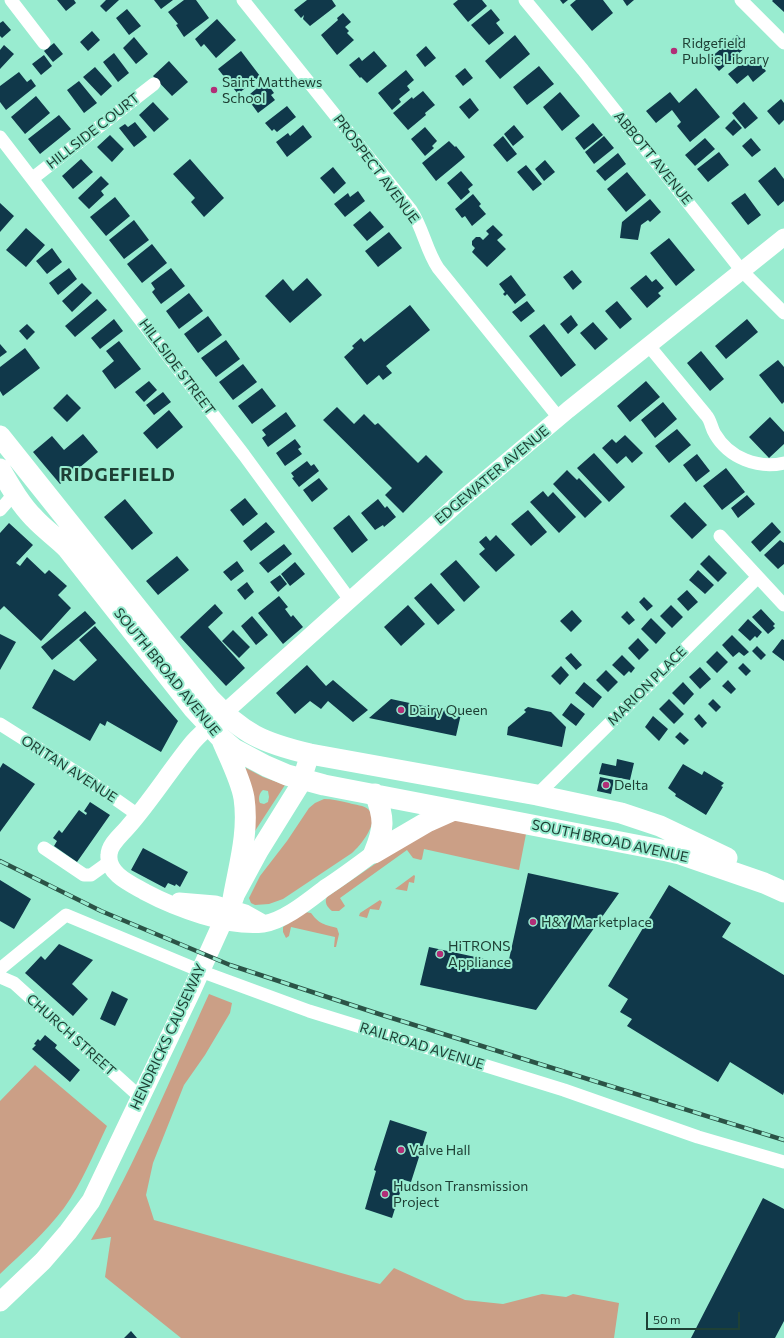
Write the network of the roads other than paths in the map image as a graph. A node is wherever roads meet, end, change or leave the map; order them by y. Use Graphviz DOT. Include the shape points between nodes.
graph roads {
  1 [pos="11,0"];
  2 [pos="243,0"];
  3 [pos="525,0"];
  4 [pos="741,0"];
  5 [pos="44,43"];
  6 [pos="784,43"];
  7 [pos="154,84"];
  8 [pos="0,137"];
  9 [pos="33,178"];
  10 [pos="784,237"];
  11 [pos="742,271"];
  12 [pos="784,313"];
  13 [pos="649,346"];
  14 [pos="559,418"];
  15 [pos="0,436"];
  16 [pos="784,463"];
  17 [pos="0,469"];
  18 [pos="7,490"];
  19 [pos="0,510"];
  20 [pos="77,533"];
  21 [pos="720,536"];
  22 [pos="758,577"];
  23 [pos="350,600"];
  24 [pos="784,605"];
  25 [pos="0,724"];
  26 [pos="218,726"];
  27 [pos="310,754"];
  28 [pos="302,780"];
  29 [pos="375,794"];
  30 [pos="537,795"];
  31 [pos="454,810"];
  32 [pos="138,815"];
  33 [pos="512,821"];
  34 [pos="44,848"];
  35 [pos="374,853"];
  36 [pos="109,862"];
  37 [pos="764,883"];
  38 [pos="784,892"];
  39 [pos="233,899"];
  40 [pos="0,969"];
  41 [pos="0,977"];
  42 [pos="140,1097"];
  43 [pos="784,1162"];
  44 [pos="0,1302"];
  1 -- 5 [label="street"];
  2 -- 14 [label="street, PROSPECT AVENUE" via="411,210 438,268"];
  3 -- 11 [label="street, ABBOTT AVENUE"];
  4 -- 6 [label="street"];
  7 -- 9 [label="street, HILLSIDE COURT"];
  8 -- 9 [label="street, HILLSIDE STREET"];
  9 -- 23 [label="street, HILLSIDE STREET" via="244,455"];
  10 -- 11 [label="street, EDGEWATER AVENUE"];
  11 -- 12 [label="street, ABBOTT AVENUE"];
  11 -- 13 [label="street, EDGEWATER AVENUE"];
  13 -- 14 [label="street, EDGEWATER AVENUE"];
  13 -- 16 [label="street" via="708,417 722,444 746,461 776,465"];
  14 -- 23 [label="street, EDGEWATER AVENUE" via="466,496"];
  15 -- 20 [label="main road"];
  17 -- 18 [label="main road, SOUTH BROAD AVENUE"];
  18 -- 19 [label="street"];
  18 -- 20 [label="main road" via="45,509"];
  18 -- 26 [label="main road, SOUTH BROAD AVENUE" via="66,548 188,702"];
  20 -- 26 [label="main road, SOUTH BROAD AVENUE" via="210,699"];
  21 -- 22 [label="street"];
  22 -- 24 [label="street"];
  22 -- 30 [label="street, MARION PLACE"];
  23 -- 26 [label="street, EDGEWATER AVENUE"];
  25 -- 32 [label="street, ORITAN AVENUE"];
  26 -- 27 [label="main road, SOUTH BROAD AVENUE" via="237,725 276,746"];
  26 -- 28 [label="main road, SOUTH BROAD AVENUE" via="234,749 256,762"];
  26 -- 32 [label="street, EDGEWATER AVENUE" via="194,741"];
  26 -- 39 [label="main road" via="244,797 245,833"];
  27 -- 28 [label="main road, HENDRICKS CAUSEWAY"];
  27 -- 30 [label="main road, SOUTH BROAD AVENUE"];
  28 -- 29 [label="main road, SOUTH BROAD AVENUE"];
  28 -- 39 [label="main road, HENDRICKS CAUSEWAY"];
  29 -- 31 [label="main road, SOUTH BROAD AVENUE"];
  29 -- 35 [label="main road" via="381,808 382,830"];
  30 -- 33 [label="main road" via="528,812"];
  30 -- 37 [label="main road, SOUTH BROAD AVENUE" via="621,813 660,826 723,856"];
  31 -- 33 [label="main road, SOUTH BROAD AVENUE"];
  31 -- 35 [label="main road" via="427,822"];
  32 -- 36 [label="street, EDGEWATER AVENUE" via="112,844 108,853"];
  33 -- 37 [label="main road, SOUTH BROAD AVENUE" via="674,852"];
  34 -- 36 [label="street" via="84,875 92,875"];
  35 -- 36 [label="street" via="293,911 263,924 238,923 210,917 157,899 118,876"];
  37 -- 38 [label="main road"];
  39 -- 42 [label="main road, HENDRICKS CAUSEWAY"];
  40 -- 43 [label="street, RAILROAD AVENUE" via="66,915 203,972 295,1006 564,1090 698,1137"];
  41 -- 42 [label="street, CHURCH STREET" via="14,983"];
  42 -- 44 [label="main road, HENDRICKS CAUSEWAY" via="91,1201 43,1261"];
}
